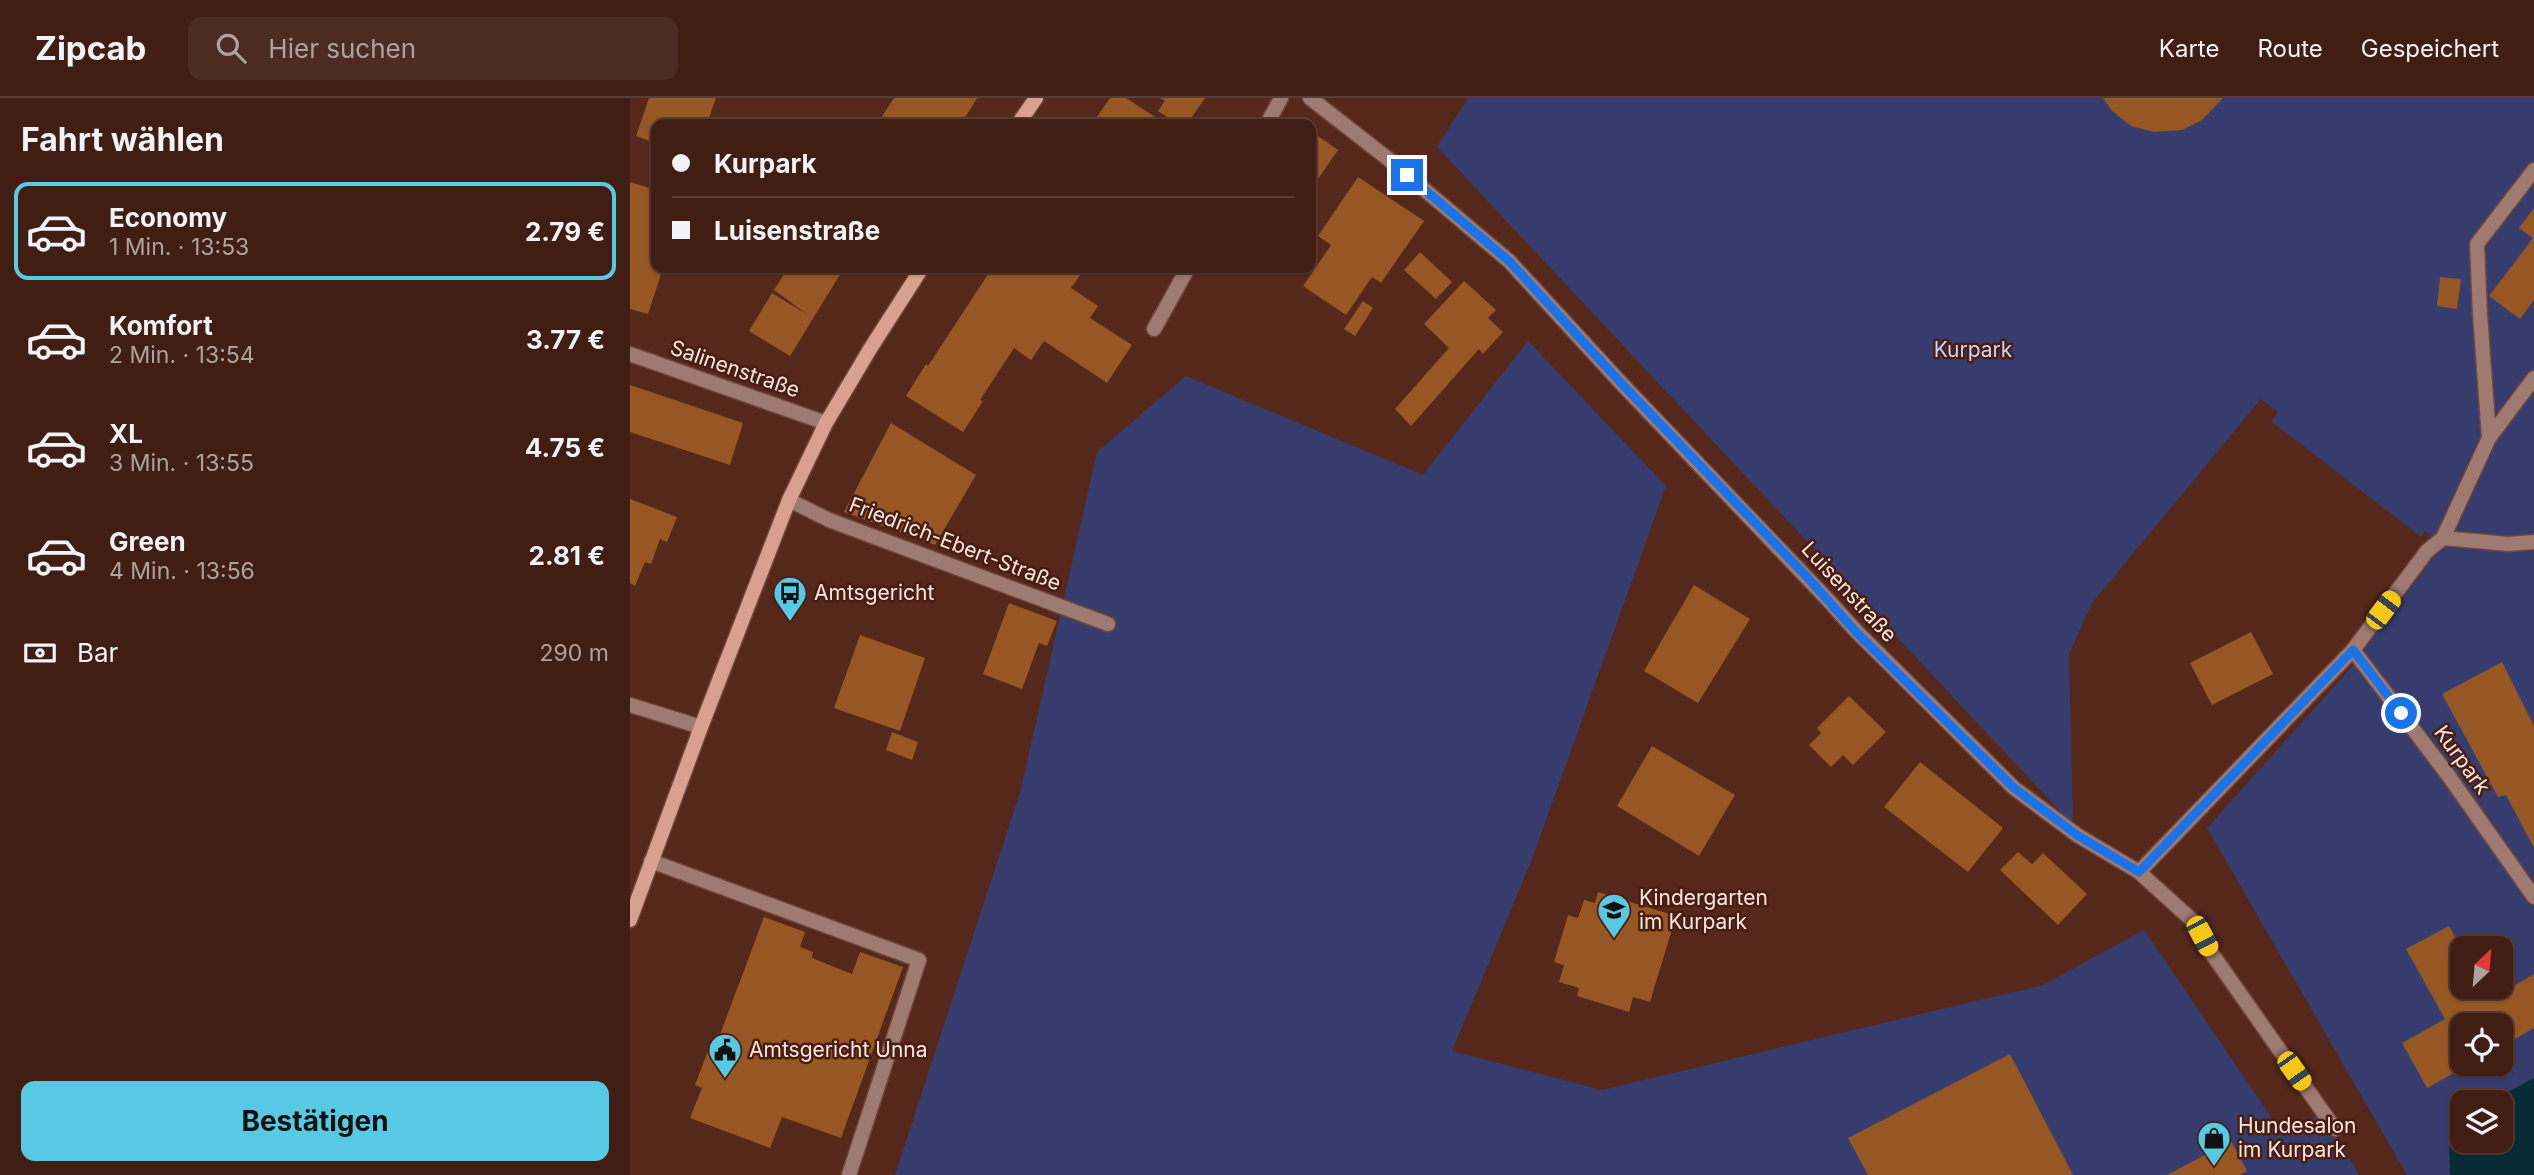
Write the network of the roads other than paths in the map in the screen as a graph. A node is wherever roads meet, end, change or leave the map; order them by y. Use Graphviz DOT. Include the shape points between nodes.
graph roads {
  1 [pos="1036,98"];
  2 [pos="1281,98"];
  3 [pos="1310,98"];
  4 [pos="1021,119"];
  5 [pos="1270,119"];
  6 [pos="2534,170"];
  7 [pos="919,273"];
  8 [pos="1185,273"];
  9 [pos="1154,329"];
  10 [pos="630,354"];
  11 [pos="2534,378"];
  12 [pos="826,423"];
  13 [pos="2489,438"];
  14 [pos="789,500"];
  15 [pos="2443,538"];
  16 [pos="2534,542"];
  17 [pos="1108,624"];
  18 [pos="2353,650"];
  19 [pos="630,705"];
  20 [pos="701,727"];
  21 [pos="651,861"];
  22 [pos="2139,872"];
  23 [pos="2534,897"];
  24 [pos="630,920"];
  25 [pos="2335,1129"];
  26 [pos="849,1175"];
  1 -- 4 [label="main road"];
  2 -- 5 [label="street"];
  3 -- 22 [label="street, Luisenstraße" via="1509,261 1856,632 2014,788 2077,835"];
  6 -- 13 [label="street" via="2477,244"];
  7 -- 12 [label="main road"];
  8 -- 9 [label="street"];
  10 -- 12 [label="street, Salinenstraße"];
  11 -- 13 [label="street"];
  12 -- 14 [label="main road"];
  13 -- 15 [label="street"];
  14 -- 17 [label="street, Friedrich-Ebert-Straße" via="829,520"];
  14 -- 20 [label="main road"];
  15 -- 16 [label="street"];
  15 -- 18 [label="street" via="2427,551"];
  18 -- 22 [label="street"];
  18 -- 23 [label="street, Kurpark"];
  19 -- 20 [label="street"];
  20 -- 21 [label="main road"];
  21 -- 24 [label="main road"];
  21 -- 26 [label="street" via="919,960"];
  22 -- 25 [label="street, Luisenstraße" via="2193,921"];
}
